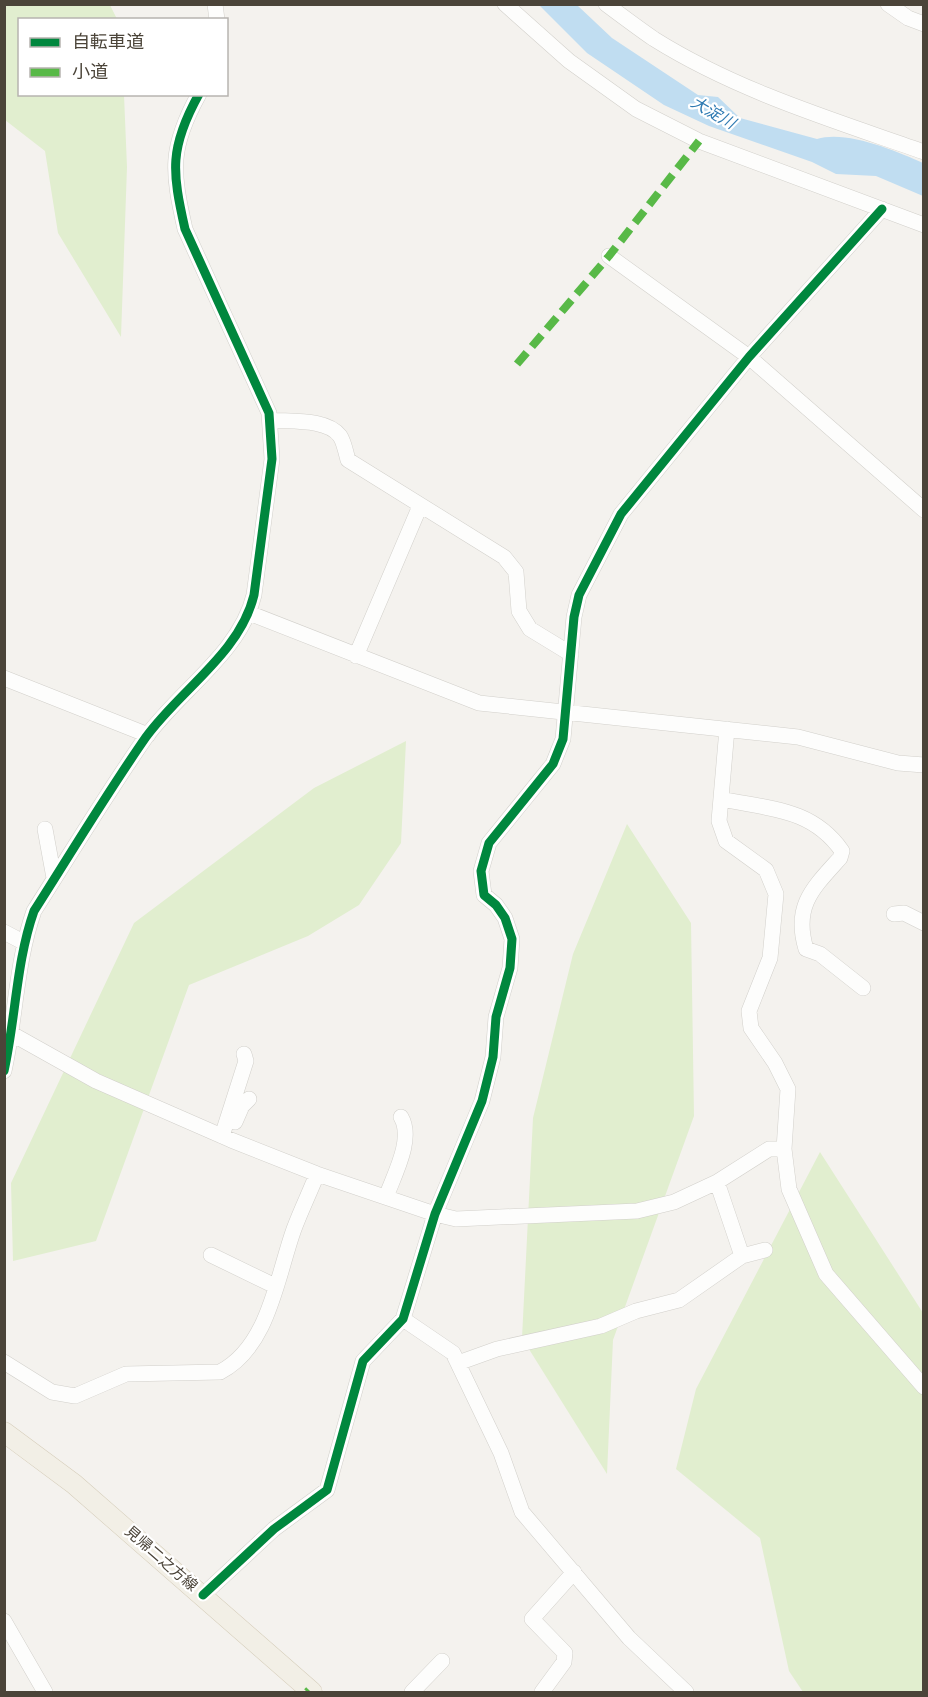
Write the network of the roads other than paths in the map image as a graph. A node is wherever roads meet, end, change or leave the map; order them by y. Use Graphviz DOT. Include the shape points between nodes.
graph roads {
  1 [pos="505,4"];
  2 [pos="606,4"];
  3 [pos="888,4"];
  4 [pos="924,24"];
  5 [pos="198,96"];
  6 [pos="924,152"];
  7 [pos="882,209"];
  8 [pos="924,225"];
  9 [pos="609,256"];
  10 [pos="749,357"];
  11 [pos="270,420"];
  12 [pos="420,506"];
  13 [pos="924,510"];
  14 [pos="249,613"];
  15 [pos="571,654"];
  16 [pos="356,656"];
  17 [pos="4,678"];
  18 [pos="566,713"];
  19 [pos="727,729"];
  20 [pos="148,735"];
  21 [pos="924,765"];
  22 [pos="721,800"];
  23 [pos="45,829"];
  24 [pos="54,878"];
  25 [pos="894,914"];
  26 [pos="924,922"];
  27 [pos="4,932"];
  28 [pos="23,942"];
  29 [pos="863,988"];
  30 [pos="11,996"];
  31 [pos="12,1034"];
  32 [pos="244,1054"];
  33 [pos="4,1071"];
  34 [pos="249,1099"];
  35 [pos="401,1117"];
  36 [pos="227,1138"];
  37 [pos="784,1149"];
  38 [pos="317,1174"];
  39 [pos="717,1182"];
  40 [pos="386,1197"];
  41 [pos="435,1214"];
  42 [pos="765,1250"];
  43 [pos="211,1256"];
  44 [pos="741,1256"];
  45 [pos="275,1286"];
  46 [pos="403,1319"];
  47 [pos="4,1362"];
  48 [pos="458,1363"];
  49 [pos="924,1387"];
  50 [pos="4,1432"];
  51 [pos="574,1572"];
  52 [pos="203,1595"];
  53 [pos="4,1621"];
  54 [pos="442,1661"];
  55 [pos="45,1692"];
  56 [pos="312,1692"];
  57 [pos="412,1692"];
  58 [pos="542,1692"];
  59 [pos="686,1692"];
  1 -- 7 [label="street" via="569,61 636,109 699,141"];
  2 -- 6 [label="street" via="655,39 718,73 807,111"];
  3 -- 4 [label="street"];
  5 -- 11 [label="street" via="181,126 174,163 178,198 185,229"];
  7 -- 8 [label="street"];
  7 -- 10 [label="street"];
  9 -- 10 [label="street"];
  10 -- 13 [label="street"];
  10 -- 15 [label="street" via="621,514 579,595"];
  11 -- 12 [label="street" via="330,428 340,436 348,460"];
  11 -- 14 [label="street" via="272,459"];
  12 -- 15 [label="street" via="504,557 516,572 519,611 530,629"];
  12 -- 16 [label="street"];
  14 -- 16 [label="street"];
  14 -- 20 [label="street" via="233,639"];
  15 -- 18 [label="street"];
  16 -- 18 [label="street" via="479,704"];
  17 -- 20 [label="street"];
  18 -- 19 [label="street"];
  18 -- 41 [label="street" via="563,739 553,764 489,843 481,871 484,895 505,918 512,939 510,968 496,1017 493,1057 482,1101"];
  19 -- 21 [label="street" via="798,737 898,763"];
  19 -- 22 [label="street"];
  20 -- 24 [label="street"];
  22 -- 29 [label="street" via="798,814 819,825 836,842 842,851 840,858 810,893 801,931 806,949 820,954"];
  22 -- 37 [label="street" via="719,821 726,841 766,870 776,894 770,958 749,1011 751,1028 788,1089"];
  23 -- 24 [label="street"];
  24 -- 28 [label="street" via="34,911"];
  25 -- 26 [label="street" via="904,913"];
  27 -- 28 [label="street"];
  28 -- 30 [label="street"];
  30 -- 31 [label="street"];
  31 -- 33 [label="street"];
  31 -- 36 [label="street" via="96,1081"];
  32 -- 36 [label="street" via="246,1061"];
  34 -- 36 [label="street"];
  35 -- 40 [label="street" via="405,1123 404,1146"];
  36 -- 38 [label="street"];
  37 -- 39 [label="street" via="769,1149"];
  37 -- 49 [label="street" via="789,1189 826,1274"];
  38 -- 40 [label="street"];
  38 -- 45 [label="street"];
  39 -- 41 [label="street" via="674,1202 637,1211 456,1219"];
  39 -- 44 [label="street"];
  40 -- 41 [label="street"];
  41 -- 46 [label="street"];
  42 -- 44 [label="street"];
  43 -- 45 [label="street"];
  44 -- 48 [label="street" via="679,1300 636,1311 601,1326 497,1349"];
  45 -- 47 [label="street" via="267,1315 251,1341 232,1365 220,1372 126,1374 75,1396 52,1392"];
  46 -- 48 [label="street" via="453,1353"];
  46 -- 52 [label="street" via="363,1361 327,1490 274,1529"];
  48 -- 51 [label="street" via="501,1453 522,1512"];
  50 -- 52 [label="main road, 見帰二之方線" via="74,1484"];
  51 -- 58 [label="street" via="532,1619 565,1653 564,1662"];
  51 -- 59 [label="street" via="629,1638"];
  52 -- 56 [label="main road, 見帰二之方線"];
  53 -- 55 [label="street"];
  54 -- 57 [label="street"];
}
